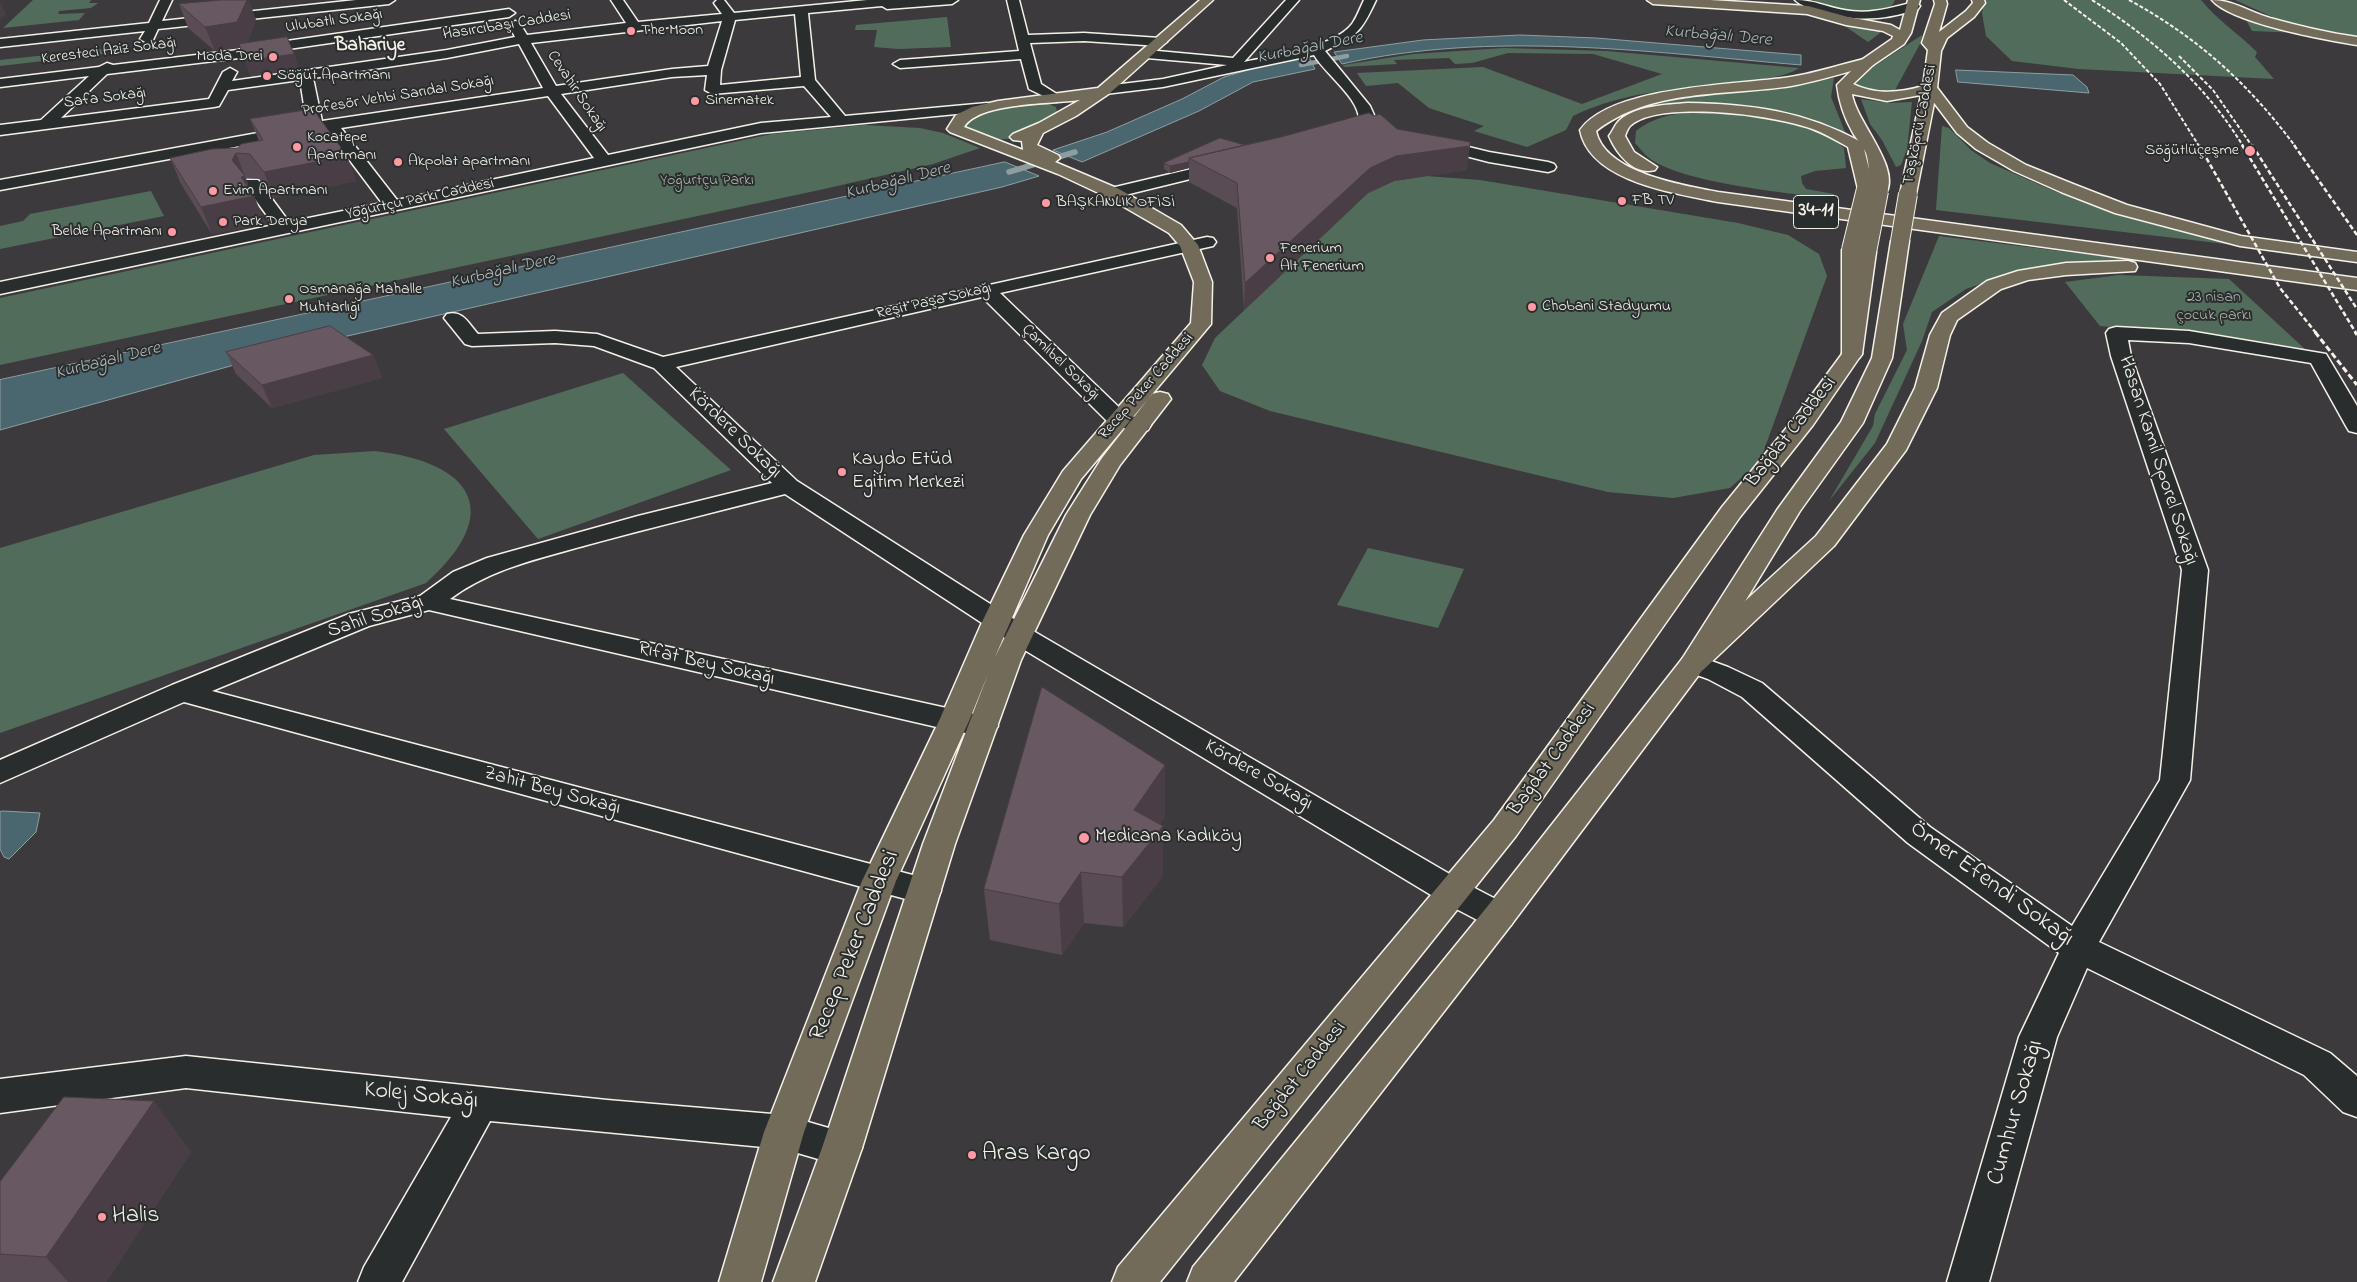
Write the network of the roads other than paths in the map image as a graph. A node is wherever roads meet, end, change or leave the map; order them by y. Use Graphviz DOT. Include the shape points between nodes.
graph roads {
  1 [pos="166,0"];
  2 [pos="270,0"];
  3 [pos="389,0"];
  4 [pos="503,0"];
  5 [pos="617,0"];
  6 [pos="717,0"];
  7 [pos="905,0"];
  8 [pos="952,0"];
  9 [pos="1013,0"];
  10 [pos="1207,0"];
  11 [pos="1293,0"];
  12 [pos="1370,0"];
  13 [pos="1653,0"];
  14 [pos="1788,0"];
  15 [pos="1940,0"];
  16 [pos="1978,0"];
  17 [pos="2218,0"];
  18 [pos="363,2"];
  19 [pos="859,2"];
  20 [pos="1914,3"];
  21 [pos="1805,5"];
  22 [pos="801,10"];
  23 [pos="510,14"];
  24 [pos="730,16"];
  25 [pos="1869,21"];
  26 [pos="262,23"];
  27 [pos="152,26"];
  28 [pos="634,26"];
  29 [pos="1850,34"];
  30 [pos="1023,39"];
  31 [pos="522,40"];
  32 [pos="1899,41"];
  33 [pos="2357,41"];
  34 [pos="1160,42"];
  35 [pos="0,44"];
  36 [pos="1865,44"];
  37 [pos="138,46"];
  38 [pos="1934,50"];
  39 [pos="246,52"];
  40 [pos="125,53"];
  41 [pos="1147,54"];
  42 [pos="1025,55"];
  43 [pos="1322,57"];
  44 [pos="1236,62"];
  45 [pos="1868,62"];
  46 [pos="900,64"];
  47 [pos="1255,64"];
  48 [pos="104,70"];
  49 [pos="714,70"];
  50 [pos="306,75"];
  51 [pos="808,81"];
  52 [pos="0,83"];
  53 [pos="1844,85"];
  54 [pos="221,87"];
  55 [pos="1930,88"];
  56 [pos="551,90"];
  57 [pos="1105,90"];
  58 [pos="1056,98"];
  59 [pos="988,107"];
  60 [pos="1075,108"];
  61 [pos="841,120"];
  62 [pos="45,125"];
  63 [pos="323,126"];
  64 [pos="219,128"];
  65 [pos="954,129"];
  66 [pos="0,130"];
  67 [pos="1036,131"];
  68 [pos="1417,139"];
  69 [pos="1325,141"];
  70 [pos="989,142"];
  71 [pos="227,143"];
  72 [pos="1029,153"];
  73 [pos="237,160"];
  74 [pos="604,162"];
  75 [pos="1237,164"];
  76 [pos="1548,167"];
  77 [pos="252,184"];
  78 [pos="0,185"];
  79 [pos="1872,190"];
  80 [pos="1119,191"];
  81 [pos="1908,194"];
  82 [pos="392,205"];
  83 [pos="285,228"];
  84 [pos="1198,243"];
  85 [pos="2357,257"];
  86 [pos="2357,267"];
  87 [pos="2357,284"];
  88 [pos="0,288"];
  89 [pos="985,290"];
  90 [pos="2357,290"];
  91 [pos="454,318"];
  92 [pos="661,364"];
  93 [pos="1130,423"];
  94 [pos="2357,426"];
  95 [pos="789,486"];
  96 [pos="429,602"];
  97 [pos="1007,627"];
  98 [pos="1693,664"];
  99 [pos="182,692"];
  100 [pos="954,721"];
  101 [pos="983,726"];
  102 [pos="0,772"];
  103 [pos="879,881"];
  104 [pos="924,892"];
  105 [pos="1453,892"];
  106 [pos="1499,916"];
  107 [pos="2078,948"];
  108 [pos="2317,1064"];
  109 [pos="2357,1081"];
  110 [pos="0,1096"];
  111 [pos="2357,1100"];
  112 [pos="480,1103"];
  113 [pos="784,1132"];
  114 [pos="842,1148"];
  115 [pos="379,1282"];
  116 [pos="740,1282"];
  117 [pos="794,1282"];
  118 [pos="1133,1282"];
  119 [pos="1208,1282"];
  120 [pos="1968,1282"];
  1 -- 27 [label="street"];
  2 -- 26 [label="street"];
  3 -- 18 [label="street"];
  4 -- 23 [label="street, Cevahir Sokağı"];
  5 -- 28 [label="street"];
  6 -- 24 [label="street"];
  7 -- 19 [label="street, Hasırcıbaşı Caddesi"];
  8 -- 19 [label="street, Hasırcıbaşı Caddesi" via="880,6"];
  9 -- 30 [label="street"];
  10 -- 34 [label="main road"];
  11 -- 44 [label="street"];
  12 -- 43 [label="street" via="1357,26"];
  13 -- 21 [label="main road"];
  14 -- 21 [label="street"];
  15 -- 38 [label="main road, Taşköprü Caddesi" via="1929,43"];
  16 -- 38 [label="main road" via="1970,14 1942,36"];
  17 -- 33 [label="main road" via="2226,6 2274,22"];
  18 -- 26 [label="street"];
  19 -- 22 [label="street, Hasırcıbaşı Caddesi"];
  20 -- 25 [label="street"];
  20 -- 32 [label="main road"];
  21 -- 25 [label="main road"];
  21 -- 29 [label="main road"];
  22 -- 24 [label="street, Hasırcıbaşı Caddesi"];
  22 -- 51 [label="street"];
  23 -- 31 [label="street, Cevahir Sokağı"];
  23 -- 39 [label="street, Ulubatlı Sokağı"];
  24 -- 28 [label="street, Hasırcıbaşı Caddesi"];
  24 -- 49 [label="street"];
  25 -- 32 [label="main road" via="1899,34"];
  26 -- 27 [label="street"];
  26 -- 39 [label="street"];
  27 -- 35 [label="street"];
  27 -- 37 [label="street" via="145,44"];
  28 -- 31 [label="street, Hasırcıbaşı Caddesi"];
  30 -- 34 [label="street" via="1084,37"];
  30 -- 42 [label="street"];
  31 -- 50 [label="street, Hasırcıbaşı Caddesi"];
  31 -- 56 [label="street, Cevahir Sokağı"];
  32 -- 45 [label="main road"];
  34 -- 41 [label="main road"];
  36 -- 45 [label="main road" via="1870,50"];
  38 -- 55 [label="main road, Taşköprü Caddesi"];
  39 -- 48 [label="street, Keresteci Aziz Sokağı"];
  39 -- 54 [label="street"];
  40 -- 48 [label="street"];
  41 -- 44 [label="street"];
  41 -- 57 [label="main road"];
  42 -- 46 [label="street"];
  42 -- 58 [label="street" via="1034,86"];
  43 -- 47 [label="street"];
  43 -- 69 [label="street" via="1362,104 1373,126"];
  44 -- 47 [label="street"];
  45 -- 53 [label="main road"];
  45 -- 87 [label="main road, 34-11" via="1793,81 1630,105 1607,113 1588,130 1592,145 1603,157 1632,174 1666,187 1718,197"];
  47 -- 57 [label="street" via="1163,83"];
  48 -- 52 [label="street, Keresteci Aziz Sokağı"];
  48 -- 62 [label="street"];
  49 -- 51 [label="street" via="712,90"];
  49 -- 56 [label="street, Profesör Vehbi Sarıdal Sokağı"];
  50 -- 54 [label="street, Hasırcıbaşı Caddesi"];
  50 -- 63 [label="street"];
  51 -- 61 [label="street"];
  53 -- 55 [label="main road" via="1856,93 1888,97 1904,97"];
  53 -- 79 [label="main road, Taşköprü Caddesi" via="1846,100 1860,132 1874,152 1880,178"];
  54 -- 62 [label="street, Safa Sokağı" via="214,103"];
  55 -- 81 [label="main road, Taşköprü Caddesi"];
  55 -- 85 [label="main road" via="1962,130 1982,146 2020,168 2066,188 2121,208 2240,241"];
  56 -- 63 [label="street, Profesör Vehbi Sarıdal Sokağı"];
  56 -- 74 [label="street, Cevahir Sokağı"];
  57 -- 58 [label="main road, Yoğurtçu Parkı Caddesi" via="1084,97"];
  57 -- 60 [label="main road"];
  58 -- 59 [label="main road, Yoğurtçu Parkı Caddesi"];
  58 -- 60 [label="main road" via="1070,102"];
  59 -- 61 [label="street, Yoğurtçu Parkı Caddesi"];
  59 -- 65 [label="main road, Yoğurtçu Parkı Caddesi" via="959,120"];
  60 -- 67 [label="main road"];
  61 -- 65 [label="street, Yoğurtçu Parkı Caddesi" via="904,121"];
  61 -- 74 [label="street, Yoğurtçu Parkı Caddesi" via="761,128"];
  62 -- 66 [label="street, Safa Sokağı"];
  63 -- 71 [label="street, Profesör Vehbi Sarıdal Sokağı"];
  63 -- 82 [label="street"];
  64 -- 71 [label="street"];
  65 -- 70 [label="main road, Recep Peker Caddesi"];
  67 -- 70 [label="main road"];
  67 -- 72 [label="main road" via="1029,142"];
  68 -- 76 [label="street" via="1489,157"];
  70 -- 72 [label="main road, Recep Peker Caddesi"];
  71 -- 73 [label="street"];
  71 -- 78 [label="street, Profesör Vehbi Sarıdal Sokağı"];
  72 -- 80 [label="main road, Recep Peker Caddesi"];
  74 -- 82 [label="street, Yoğurtçu Parkı Caddesi"];
  75 -- 80 [label="street"];
  77 -- 83 [label="street"];
  79 -- 86 [label="main road, 34-11" via="1855,145 1810,123 1776,115 1711,107 1662,110 1625,123 1618,136 1622,149 1635,160 1660,172 1725,189"];
  79 -- 105 [label="main road, Bağdat Caddesi, bridge" via="1859,251 1852,354 1805,420 1731,512 1505,828"];
  80 -- 84 [label="main road, Recep Peker Caddesi"];
  81 -- 98 [label="main road, Bağdat Caddesi, bridge" via="1882,358 1852,423 1789,510"];
  82 -- 83 [label="street, Yoğurtçu Parkı Caddesi"];
  83 -- 88 [label="street, Yoğurtçu Parkı Caddesi"];
  84 -- 89 [label="street, Reşit Paşa Sokağı"];
  84 -- 93 [label="main road, Recep Peker Caddesi" via="1203,282 1201,324"];
  89 -- 92 [label="street, Reşit Paşa Sokağı"];
  89 -- 93 [label="street, Çamlıbel Sokağı"];
  90 -- 98 [label="main road" via="2191,270 2121,267 2066,269 2025,275 1994,285 1949,317 1940,334 1926,388 1898,444 1825,541"];
  91 -- 92 [label="street, Kördere Sokağı" via="472,340 555,337 597,340"];
  92 -- 95 [label="street, Kördere Sokağı"];
  93 -- 97 [label="main road, Recep Peker Caddesi" via="1070,476 1036,536"];
  94 -- 107 [label="street, Hasan Kamil Sporel Sokağı" via="2319,358 2189,337 2116,333 2195,570 2176,780"];
  95 -- 96 [label="street, Sahil Sokağı" via="496,563 462,578"];
  95 -- 97 [label="street, Kördere Sokağı"];
  96 -- 99 [label="street, Sahil Sokağı" via="359,620"];
  96 -- 100 [label="street, Rıfat Bey Sokağı"];
  97 -- 100 [label="main road, Recep Peker Caddesi"];
  97 -- 101 [label="main road, Recep Peker Caddesi"];
  97 -- 105 [label="street, Kördere Sokağı"];
  98 -- 106 [label="main road, Bağdat Caddesi"];
  98 -- 107 [label="street, Ömer Efendi Sokağı" via="1752,690 1919,835"];
  99 -- 102 [label="street, Sahil Sokağı"];
  99 -- 103 [label="street, Zahit Bey Sokağı"];
  100 -- 101 [label="street, Rıfat Bey Sokağı"];
  100 -- 103 [label="main road, Recep Peker Caddesi"];
  101 -- 104 [label="main road, Recep Peker Caddesi"];
  103 -- 104 [label="street, Zahit Bey Sokağı"];
  103 -- 113 [label="main road, Recep Peker Caddesi"];
  104 -- 114 [label="main road, Recep Peker Caddesi"];
  105 -- 106 [label="street, Kördere Sokağı"];
  105 -- 118 [label="main road, Bağdat Caddesi"];
  106 -- 119 [label="main road, Bağdat Caddesi"];
  107 -- 108 [label="street, Ömer Efendi Sokağı"];
  107 -- 120 [label="street, Cumhur Sokağı" via="2038,1037"];
  108 -- 109 [label="street, Ömer Efendi Sokağı"];
  108 -- 111 [label="street, Ömer Efendi Sokağı"];
  110 -- 112 [label="street, Kolej Sokağı" via="186,1072"];
  112 -- 113 [label="street, Kolej Sokağı"];
  112 -- 115 [label="street"];
  113 -- 114 [label="street, Kolej Sokağı"];
  113 -- 116 [label="main road, Recep Peker Caddesi"];
  114 -- 117 [label="main road, Recep Peker Caddesi"];
}
